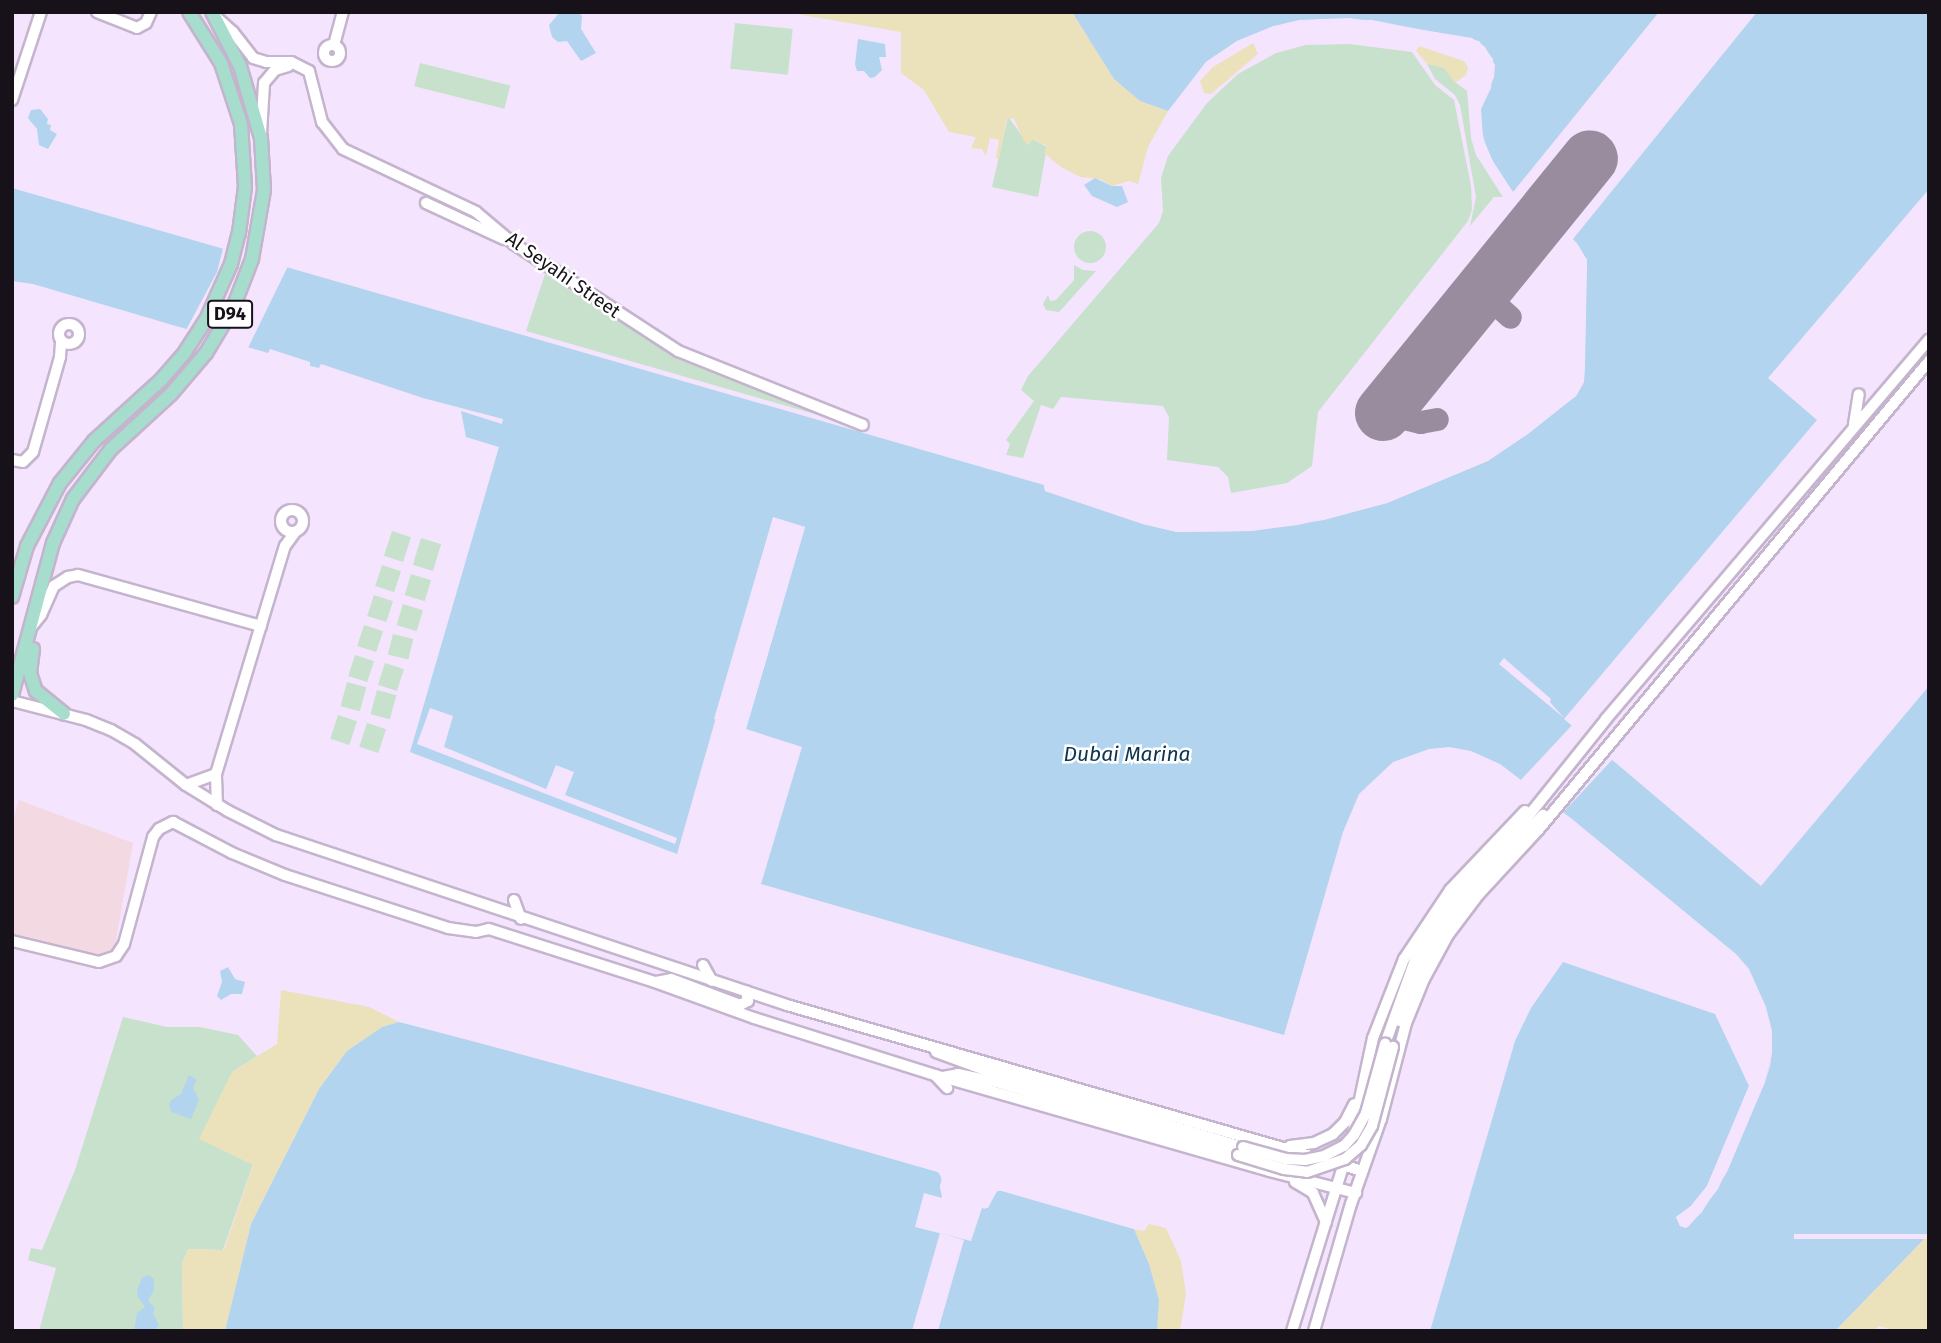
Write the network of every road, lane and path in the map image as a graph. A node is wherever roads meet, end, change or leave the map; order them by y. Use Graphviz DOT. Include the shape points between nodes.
graph roads {
  1 [pos="41,12"];
  2 [pos="97,12"];
  3 [pos="151,12"];
  4 [pos="182,12"];
  5 [pos="343,12"];
  6 [pos="214,14"];
  7 [pos="193,17"];
  8 [pos="334,45"];
  9 [pos="312,75"];
  10 [pos="12,100"];
  11 [pos="261,138"];
  12 [pos="426,203"];
  13 [pos="514,244"];
  14 [pos="1929,340"];
  15 [pos="66,343"];
  16 [pos="1929,361"];
  17 [pos="1859,394"];
  18 [pos="863,425"];
  19 [pos="1854,425"];
  20 [pos="1827,457"];
  21 [pos="12,460"];
  22 [pos="1836,471"];
  23 [pos="283,528"];
  24 [pos="295,532"];
  25 [pos="285,546"];
  26 [pos="12,597"];
  27 [pos="261,626"];
  28 [pos="31,627"];
  29 [pos="16,671"];
  30 [pos="12,695"];
  31 [pos="12,701"];
  32 [pos="64,714"];
  33 [pos="216,774"];
  34 [pos="186,785"];
  35 [pos="1542,798"];
  36 [pos="217,804"];
  37 [pos="1556,808"];
  38 [pos="514,900"];
  39 [pos="521,919"];
  40 [pos="12,941"];
  41 [pos="703,965"];
  42 [pos="712,981"];
  43 [pos="655,982"];
  44 [pos="746,991"];
  45 [pos="950,1041"];
  46 [pos="932,1045"];
  47 [pos="1389,1045"];
  48 [pos="957,1052"];
  49 [pos="939,1076"];
  50 [pos="1104,1085"];
  51 [pos="947,1088"];
  52 [pos="1086,1090"];
  53 [pos="1361,1091"];
  54 [pos="1158,1139"];
  55 [pos="1143,1144"];
  56 [pos="1281,1146"];
  57 [pos="1241,1151"];
  58 [pos="1343,1165"];
  59 [pos="1269,1171"];
  60 [pos="1363,1171"];
  61 [pos="1336,1187"];
  62 [pos="1356,1193"];
  63 [pos="1326,1222"];
  64 [pos="1292,1331"];
  65 [pos="1314,1331"];
  1 -- 10 [label="street"];
  2 -- 3 [label="street" via="136,28 146,23"];
  4 -- 7 [label="main road"];
  5 -- 8 [label="street"];
  6 -- 9 [label="street" via="253,58 291,62"];
  6 -- 11 [label="main road, D94" via="244,74"];
  7 -- 26 [label="main road, D94" via="227,78 243,140 245,187 231,264 214,306 174,366 94,441 60,483 27,546"];
  9 -- 11 [label="street" via="286,66 266,78"];
  9 -- 13 [label="street, Al Seyahi Street" via="322,122 336,144 469,208"];
  11 -- 28 [label="main road, D94" via="264,190 260,225 233,308 195,367 111,449 78,493 59,528"];
  12 -- 13 [label="street"];
  13 -- 18 [label="street, Al Seyahi Street" via="678,351"];
  14 -- 19 [label="street"];
  15 -- 21 [label="street" via="32,457 23,462"];
  16 -- 22 [label="street"];
  17 -- 19 [label="street"];
  19 -- 20 [label="street"];
  20 -- 22 [label="street"];
  20 -- 35 [label="street"];
  22 -- 37 [label="street"];
  23 -- 24 [label="street"];
  23 -- 24 [label="street" via="282,515 296,511 303,521"];
  23 -- 25 [label="street"];
  24 -- 25 [label="street"];
  25 -- 27 [label="street"];
  27 -- 28 [label="street" via="78,575 54,586"];
  27 -- 33 [label="street"];
  28 -- 29 [label="main road, D94"];
  28 -- 32 [label="main road" via="33,685 42,699"];
  29 -- 30 [label="main road, D94"];
  31 -- 32 [label="street"];
  32 -- 34 [label="street" via="123,737"];
  33 -- 34 [label="street"];
  33 -- 36 [label="street"];
  34 -- 36 [label="street"];
  35 -- 47 [label="street" via="1438,921 1406,981"];
  35 -- 53 [label="street" via="1463,875 1422,928 1385,1001"];
  36 -- 39 [label="street" via="276,835"];
  37 -- 47 [label="street" via="1542,816 1484,876 1448,921 1414,983"];
  37 -- 60 [label="street" via="1467,908 1432,964 1406,1023"];
  38 -- 39 [label="street"];
  39 -- 42 [label="street"];
  40 -- 43 [label="street" via="99,962 116,957 124,944 153,836 173,822 285,875 448,928 489,929"];
  41 -- 42 [label="street"];
  42 -- 44 [label="street"];
  43 -- 44 [label="street" via="671,979 740,1005 748,1001"];
  43 -- 49 [label="street"];
  44 -- 46 [label="street"];
  45 -- 48 [label="street"];
  46 -- 48 [label="street"];
  46 -- 57 [label="street" via="939,1053 985,1070"];
  47 -- 57 [label="street, bridge" via="1366,1113 1343,1146 1315,1159 1296,1160"];
  48 -- 52 [label="street"];
  49 -- 51 [label="street"];
  49 -- 54 [label="street"];
  49 -- 57 [label="street" via="958,1074 996,1082"];
  50 -- 52 [label="street"];
  52 -- 56 [label="street"];
  53 -- 56 [label="street" via="1345,1122 1332,1134 1304,1146"];
  53 -- 58 [label="street"];
  54 -- 55 [label="street"];
  54 -- 59 [label="street"];
  56 -- 58 [label="street"];
  58 -- 60 [label="street"];
  58 -- 61 [label="street"];
  59 -- 61 [label="street"];
  59 -- 63 [label="street" via="1309,1189"];
  60 -- 62 [label="street"];
  61 -- 62 [label="street"];
  61 -- 63 [label="street"];
  62 -- 65 [label="street"];
  63 -- 64 [label="street"];
}
